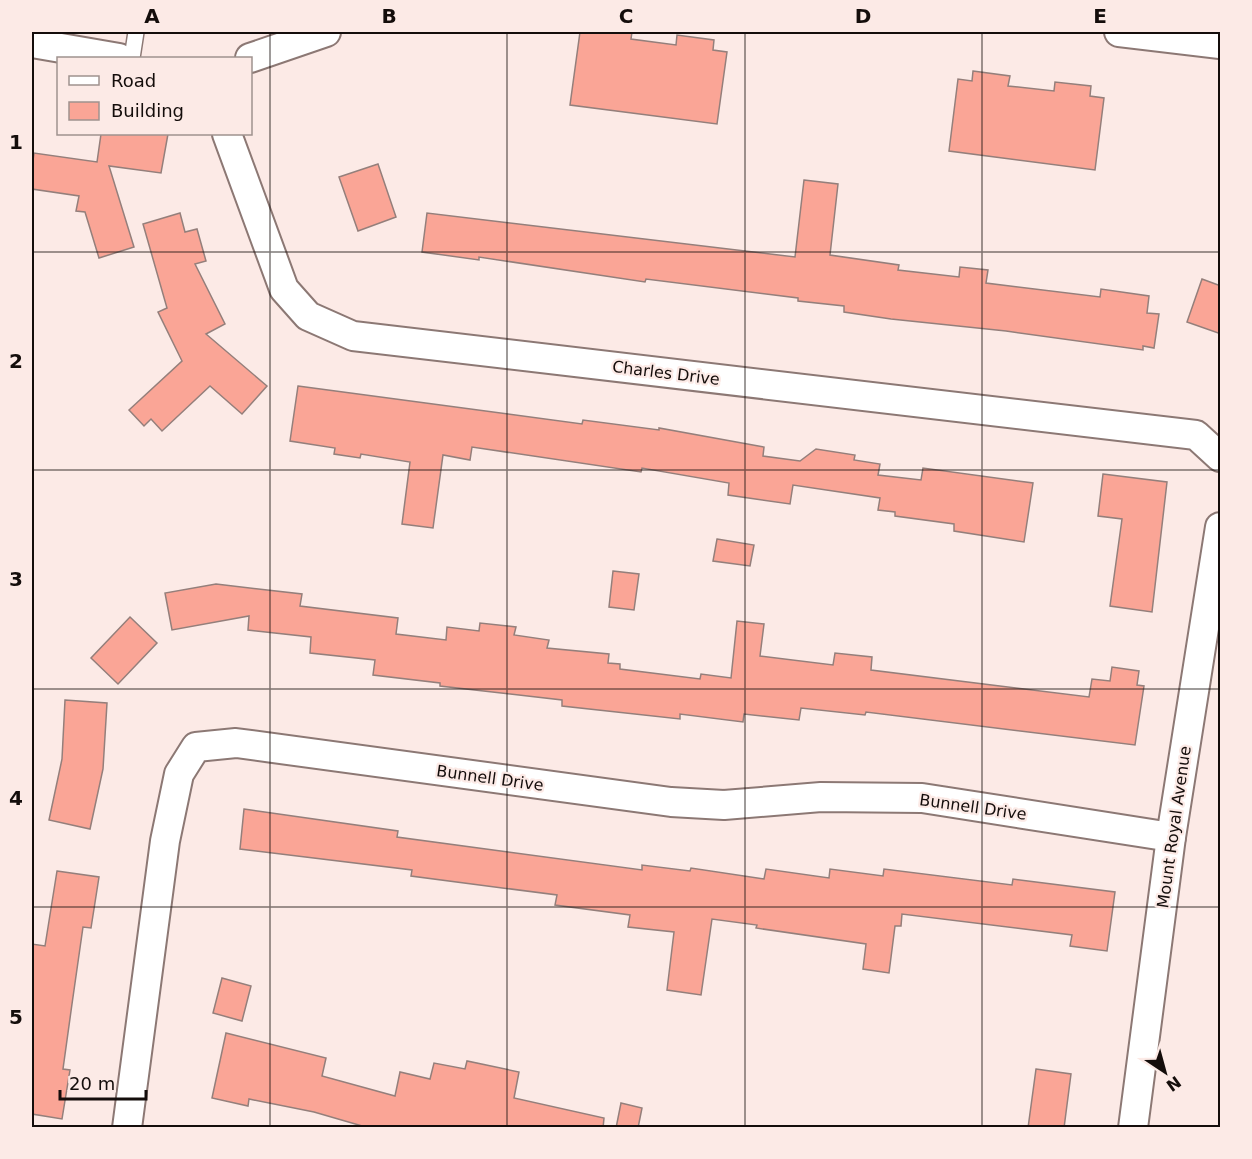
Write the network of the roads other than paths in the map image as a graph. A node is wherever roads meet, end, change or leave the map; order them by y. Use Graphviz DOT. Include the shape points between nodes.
graph roads {
  1 [pos="136,32"];
  2 [pos="326,32"];
  3 [pos="1119,32"];
  4 [pos="32,43"];
  5 [pos="1221,44"];
  6 [pos="113,57"];
  7 [pos="132,57"];
  8 [pos="252,57"];
  9 [pos="227,135"];
  10 [pos="1221,457"];
  11 [pos="1221,527"];
  12 [pos="1171,837"];
  13 [pos="127,1128"];
  14 [pos="1132,1128"];
  1 -- 7 [label="lane"];
  2 -- 8 [label="street"];
  3 -- 5 [label="street"];
  4 -- 6 [label="street"];
  9 -- 10 [label="street, Charles Drive" via="284,289 308,316 353,336 1196,435"];
  11 -- 12 [label="street, Mount Royal Avenue"];
  12 -- 13 [label="street, Bunnell Drive" via="921,798 821,797 724,805 671,802 236,743 196,747 179,774 165,841"];
  12 -- 14 [label="street, Mount Royal Avenue"];
}
